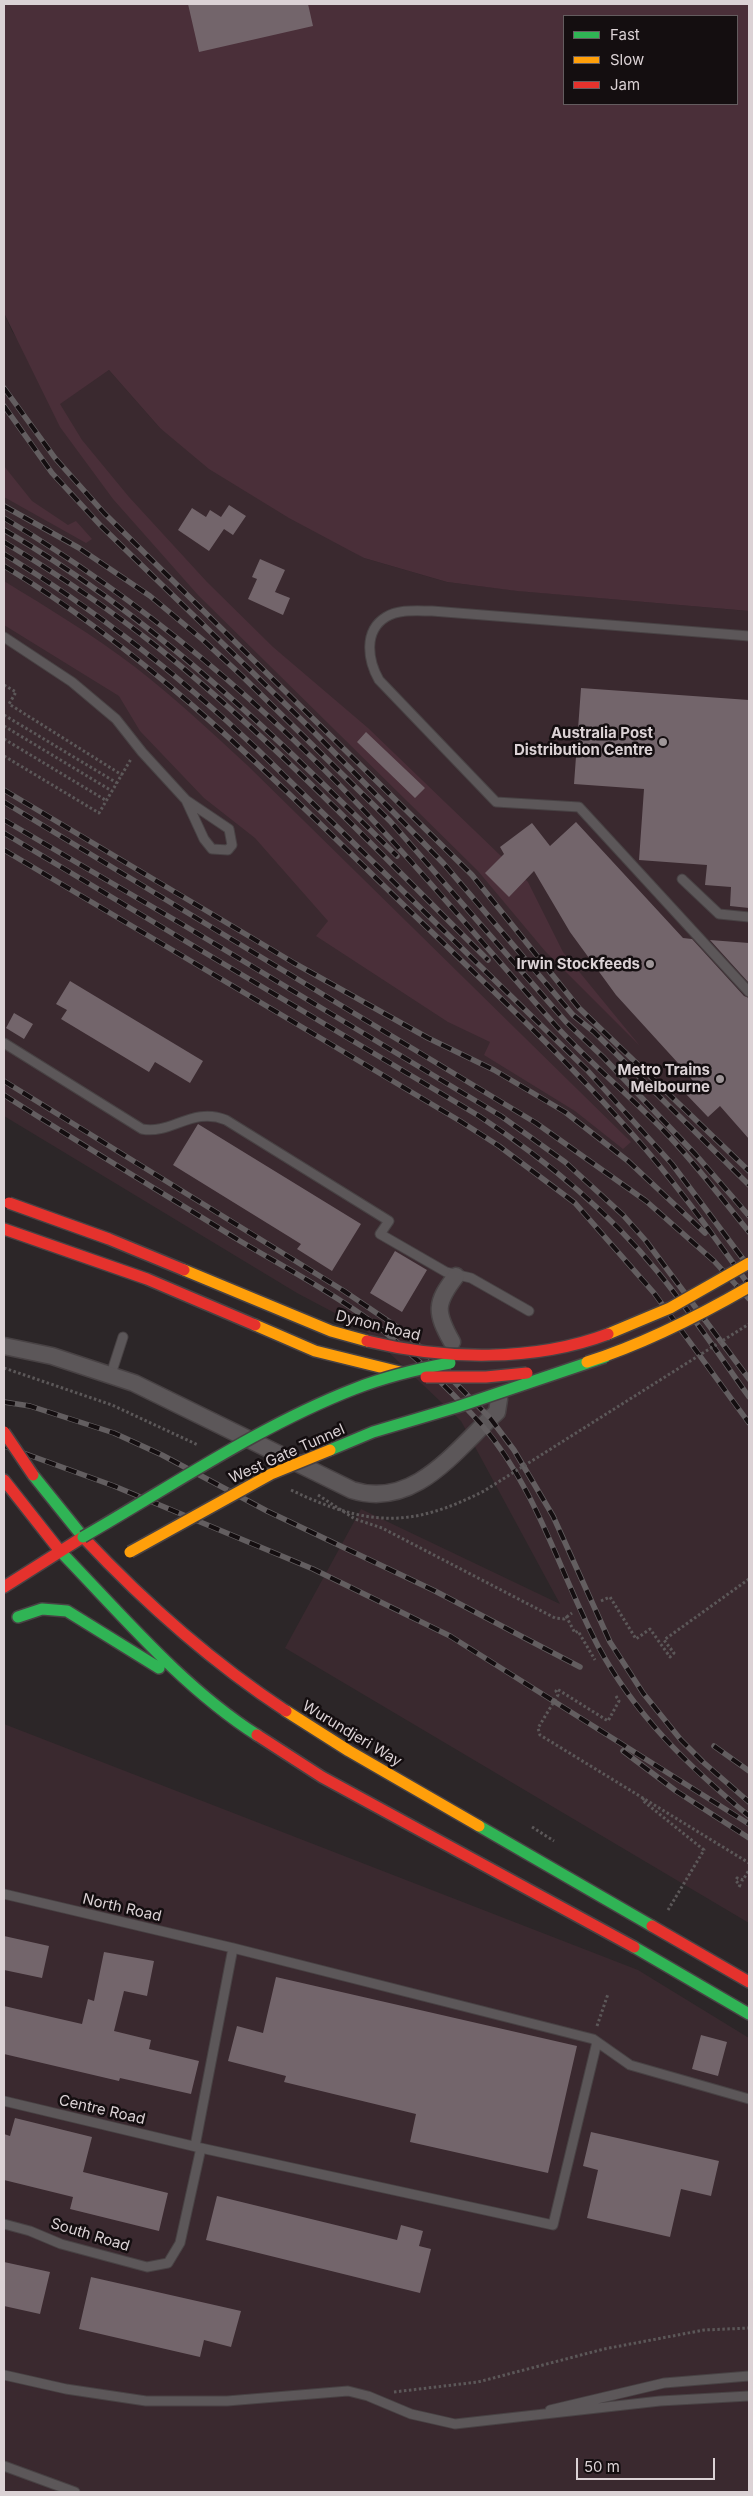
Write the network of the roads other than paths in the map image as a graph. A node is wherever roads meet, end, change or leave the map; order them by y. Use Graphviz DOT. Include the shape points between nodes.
graph roads {
  1 [pos="749,636"];
  2 [pos="4,637"];
  3 [pos="186,800"];
  4 [pos="682,879"];
  5 [pos="749,917"];
  6 [pos="749,992"];
  7 [pos="4,1043"];
  8 [pos="6,1202"];
  9 [pos="4,1229"];
  10 [pos="749,1263"];
  11 [pos="456,1276"];
  12 [pos="749,1287"];
  13 [pos="529,1311"];
  14 [pos="123,1337"];
  15 [pos="452,1342"];
  16 [pos="4,1346"];
  17 [pos="494,1356"];
  18 [pos="605,1357"];
  19 [pos="400,1372"];
  20 [pos="111,1374"];
  21 [pos="499,1399"];
  22 [pos="4,1432"];
  23 [pos="4,1480"];
  24 [pos="83,1537"];
  25 [pos="60,1551"];
  26 [pos="92,1573"];
  27 [pos="4,1587"];
  28 [pos="52,1597"];
  29 [pos="202,1695"];
  30 [pos="4,1894"];
  31 [pos="234,1948"];
  32 [pos="749,1982"];
  33 [pos="749,2014"];
  34 [pos="595,2040"];
  35 [pos="749,2098"];
  36 [pos="4,2101"];
  37 [pos="198,2147"];
  38 [pos="4,2224"];
  39 [pos="4,2375"];
  40 [pos="749,2376"];
  41 [pos="749,2396"];
  42 [pos="507,2420"];
  43 [pos="4,2466"];
  44 [pos="75,2492"];
  1 -- 6 [label="lane" via="405,611 385,617 373,631 368,649 371,666 379,680 496,802 580,807"];
  2 -- 3 [label="lane" via="72,682 116,719"];
  3 -- 3 [label="lane" via="212,850 228,850 232,845 229,830"];
  4 -- 5 [label="lane" via="719,914"];
  7 -- 11 [label="lane" via="142,1129 158,1129 193,1117 226,1120 388,1222 380,1234"];
  8 -- 17 [label="main road, Dynon Road, bridge" via="109,1238 347,1336 434,1354"];
  9 -- 19 [label="main road" via="147,1279 316,1351"];
  10 -- 17 [label="main road, Dynon Road, bridge" via="642,1322 564,1345"];
  11 -- 13 [label="lane" via="471,1278"];
  11 -- 15 [label="street" via="443,1293 438,1311"];
  12 -- 18 [label="main road, bridge" via="658,1337"];
  14 -- 20 [label="lane"];
  16 -- 20 [label="street"];
  17 -- 19 [label="main road, West Gate Tunnel, bridge"];
  18 -- 19 [label="main road, bridge" via="554,1370 486,1377 442,1378"];
  18 -- 26 [label="main road, West Gate Tunnel, bridge" via="373,1432 316,1454 271,1474"];
  19 -- 24 [label="main road, West Gate Tunnel, bridge" via="333,1396 283,1420"];
  20 -- 21 [label="street" via="352,1490 380,1495 409,1488 434,1472 497,1412"];
  22 -- 24 [label="main road, Wurundjeri Way, bridge"];
  23 -- 25 [label="main road, Wurundjeri Way"];
  24 -- 25 [label="main road, West Gate Tunnel"];
  24 -- 26 [label="main road, Wurundjeri Way"];
  25 -- 26 [label="main road, Wurundjeri Way"];
  25 -- 27 [label="main road, West Gate Tunnel"];
  26 -- 29 [label="main road, Wurundjeri Way"];
  26 -- 32 [label="main road, Wurundjeri Way" via="164,1619 214,1660 349,1751"];
  28 -- 29 [label="main road" via="15,1619 42,1609 67,1611"];
  29 -- 33 [label="main road, Wurundjeri Way" via="232,1719 322,1777 662,1962"];
  30 -- 31 [label="lane, North Road"];
  31 -- 34 [label="lane, North Road"];
  31 -- 37 [label="lane"];
  34 -- 35 [label="lane" via="630,2065"];
  34 -- 37 [label="lane, Centre Road" via="553,2226"];
  36 -- 37 [label="lane, Centre Road"];
  37 -- 38 [label="lane, South Road" via="180,2243 168,2263 147,2267 61,2244"];
  39 -- 42 [label="lane" via="146,2401 227,2401 348,2391 411,2414 455,2424"];
  40 -- 42 [label="lane" via="664,2383"];
  41 -- 42 [label="lane" via="660,2402"];
  43 -- 44 [label="lane"];
}
